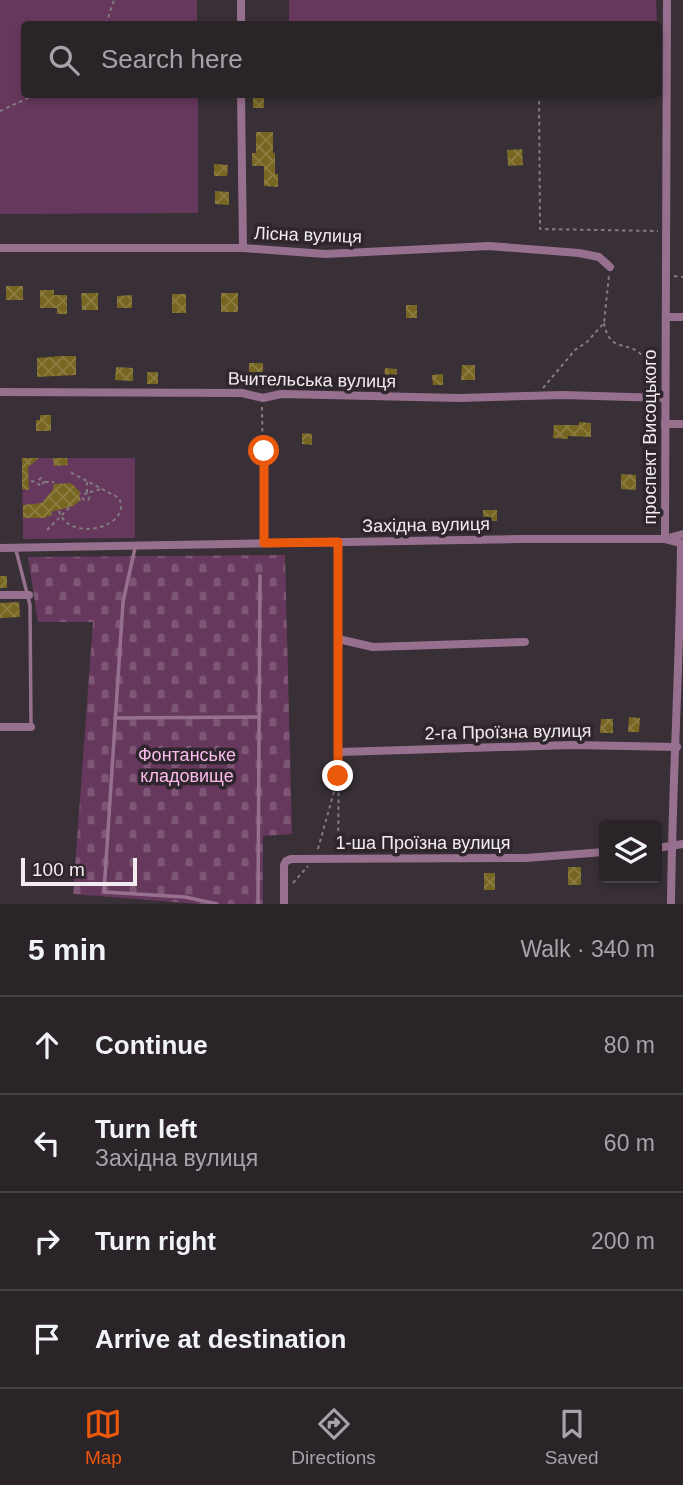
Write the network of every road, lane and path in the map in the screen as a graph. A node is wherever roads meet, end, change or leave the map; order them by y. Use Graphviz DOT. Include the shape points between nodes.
graph roads {
  1 [pos="114,0"];
  2 [pos="241,0"];
  3 [pos="667,0"];
  4 [pos="107,21"];
  5 [pos="241,21"];
  6 [pos="28,98"];
  7 [pos="241,98"];
  8 [pos="540,98"];
  9 [pos="0,111"];
  10 [pos="666,231"];
  11 [pos="0,248"];
  12 [pos="243,248"];
  13 [pos="610,267"];
  14 [pos="666,276"];
  15 [pos="683,277"];
  16 [pos="666,317"];
  17 [pos="683,317"];
  18 [pos="604,323"];
  19 [pos="0,392"];
  20 [pos="539,395"];
  21 [pos="263,398"];
  22 [pos="653,398"];
  23 [pos="665,398"];
  24 [pos="666,424"];
  25 [pos="683,424"];
  26 [pos="68,471"];
  27 [pos="31,481"];
  28 [pos="87,481"];
  29 [pos="54,482"];
  30 [pos="101,489"];
  31 [pos="71,506"];
  32 [pos="59,511"];
  33 [pos="61,517"];
  34 [pos="47,530"];
  35 [pos="683,534"];
  36 [pos="665,539"];
  37 [pos="338,542"];
  38 [pos="264,543"];
  39 [pos="135,546"];
  40 [pos="0,548"];
  41 [pos="16,548"];
  42 [pos="260,576"];
  43 [pos="0,595"];
  44 [pos="29,595"];
  45 [pos="338,639"];
  46 [pos="525,642"];
  47 [pos="682,643"];
  48 [pos="259,717"];
  49 [pos="116,718"];
  50 [pos="0,727"];
  51 [pos="31,727"];
  52 [pos="677,747"];
  53 [pos="340,752"];
  54 [pos="338,776"];
  55 [pos="683,844"];
  56 [pos="671,846"];
  57 [pos="662,847"];
  58 [pos="599,852"];
  59 [pos="314,859"];
  60 [pos="338,859"];
  61 [pos="285,892"];
  62 [pos="217,904"];
  63 [pos="258,904"];
  64 [pos="284,904"];
  65 [pos="671,904"];
  1 -- 4 [label="path"];
  2 -- 5 [label="street"];
  3 -- 10 [label="street, проспект Висоцького"];
  6 -- 9 [label="path"];
  7 -- 12 [label="street"];
  8 -- 10 [label="path" via="540,229"];
  10 -- 14 [label="street, проспект Висоцького"];
  11 -- 12 [label="street, Лісна вулиця"];
  12 -- 13 [label="street, Лісна вулиця" via="325,254 489,246 579,253 599,257"];
  13 -- 18 [label="path"];
  14 -- 15 [label="path"];
  14 -- 16 [label="street, проспект Висоцького"];
  16 -- 17 [label="street"];
  16 -- 23 [label="street, проспект Висоцького"];
  18 -- 20 [label="path" via="545,383"];
  18 -- 22 [label="path" via="614,344 636,351 647,362 647,388"];
  19 -- 21 [label="street, Вчительська вулиця" via="242,393"];
  20 -- 21 [label="street, Вчительська вулиця" via="281,394"];
  20 -- 22 [label="street, Вчительська вулиця"];
  21 -- 38 [label="path"];
  22 -- 23 [label="street, Вчительська вулиця"];
  23 -- 24 [label="street, проспект Висоцького"];
  24 -- 25 [label="street"];
  24 -- 36 [label="street, проспект Висоцького"];
  26 -- 28 [label="path"];
  27 -- 29 [label="path"];
  28 -- 30 [label="path"];
  28 -- 30 [label="path" via="87,493"];
  30 -- 33 [label="path" via="119,498 123,506 110,523 84,529"];
  31 -- 33 [label="path"];
  32 -- 33 [label="path"];
  33 -- 34 [label="path"];
  35 -- 36 [label="street, Західна вулиця"];
  36 -- 37 [label="street, Західна вулиця"];
  36 -- 47 [label="street, проспект Висоцького" via="681,543"];
  37 -- 38 [label="street, Західна вулиця"];
  37 -- 45 [label="path"];
  38 -- 39 [label="street, Західна вулиця"];
  39 -- 41 [label="street, Західна вулиця"];
  39 -- 49 [label="lane" via="123,602"];
  40 -- 41 [label="street, Західна вулиця"];
  41 -- 44 [label="lane"];
  42 -- 48 [label="lane"];
  43 -- 44 [label="street"];
  44 -- 51 [label="lane"];
  45 -- 46 [label="street" via="373,647"];
  45 -- 53 [label="path"];
  47 -- 52 [label="street, проспект Висоцького"];
  48 -- 49 [label="lane"];
  48 -- 63 [label="lane"];
  49 -- 62 [label="lane" via="104,892 185,897"];
  50 -- 51 [label="street"];
  52 -- 53 [label="street, 2-га Проїзна вулиця" via="572,745"];
  52 -- 56 [label="street, проспект Висоцького"];
  53 -- 54 [label="path"];
  54 -- 59 [label="path"];
  54 -- 60 [label="path"];
  55 -- 56 [label="street"];
  56 -- 57 [label="street"];
  56 -- 65 [label="street, проспект Висоцького"];
  58 -- 60 [label="street, 1-ша Проїзна вулиця" via="526,858"];
  59 -- 60 [label="street, 1-ша Проїзна вулиця"];
  59 -- 61 [label="path"];
  59 -- 61 [label="street, 1-ша Проїзна вулиця" via="286,861"];
  61 -- 64 [label="street, 1-ша Проїзна вулиця"];
}
